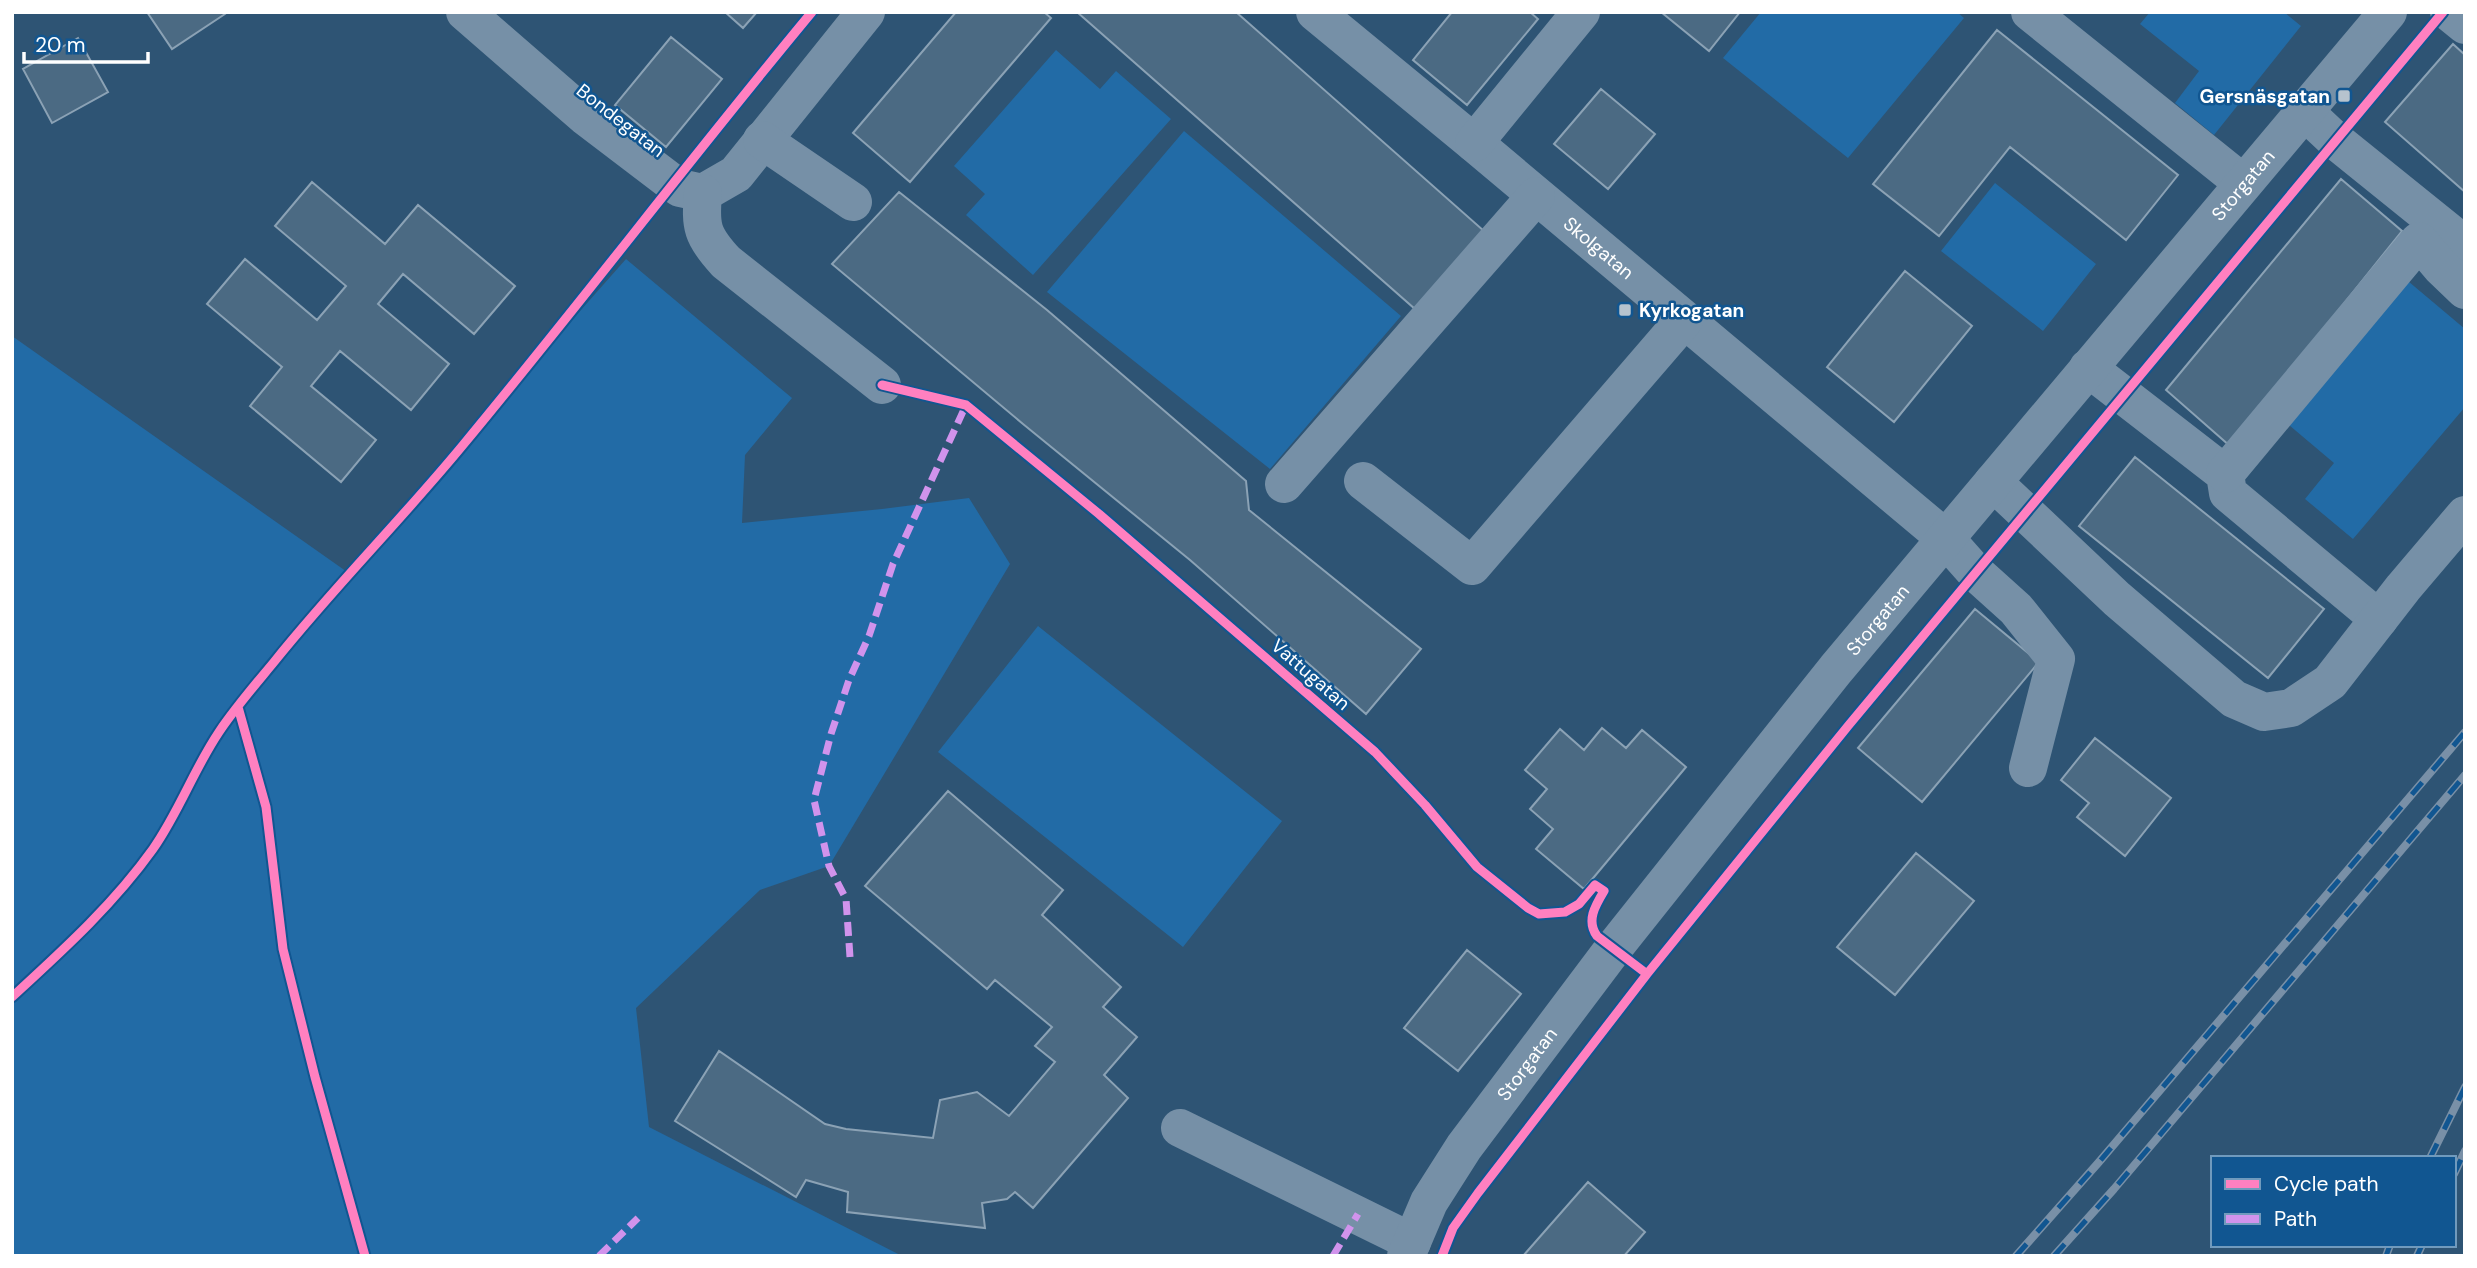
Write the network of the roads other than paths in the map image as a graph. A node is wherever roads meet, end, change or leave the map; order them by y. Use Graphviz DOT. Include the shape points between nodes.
graph roads {
  1 [pos="465,12"];
  2 [pos="866,12"];
  3 [pos="1315,12"];
  4 [pos="1581,12"];
  5 [pos="2030,12"];
  6 [pos="2388,12"];
  7 [pos="2449,12"];
  8 [pos="2465,25"];
  9 [pos="2304,111"];
  10 [pos="762,140"];
  11 [pos="1474,143"];
  12 [pos="2243,183"];
  13 [pos="703,193"];
  14 [pos="1536,196"];
  15 [pos="853,202"];
  16 [pos="2465,245"];
  17 [pos="2465,289"];
  18 [pos="1684,320"];
  19 [pos="2088,368"];
  20 [pos="882,385"];
  21 [pos="2225,474"];
  22 [pos="1363,481"];
  23 [pos="1993,482"];
  24 [pos="1284,484"];
  25 [pos="2465,515"];
  26 [pos="1945,538"];
  27 [pos="2379,619"];
  28 [pos="2028,768"];
  29 [pos="1180,1128"];
  30 [pos="1409,1249"];
  1 -- 13 [label="street, Bondegatan" via="586,117 674,184"];
  2 -- 10 [label="street"];
  3 -- 11 [label="street, Skolgatan"];
  4 -- 11 [label="street"];
  5 -- 12 [label="street"];
  6 -- 9 [label="street, Storgatan"];
  7 -- 8 [label="street"];
  9 -- 12 [label="street, Storgatan"];
  9 -- 16 [label="street"];
  10 -- 13 [label="street" via="736,174"];
  10 -- 15 [label="street"];
  11 -- 14 [label="street, Skolgatan"];
  12 -- 19 [label="street, Storgatan"];
  13 -- 20 [label="street" via="702,227 726,262"];
  14 -- 18 [label="street, Skolgatan"];
  14 -- 24 [label="street"];
  17 -- 21 [label="street" via="2419,241"];
  18 -- 22 [label="street" via="1472,566"];
  18 -- 26 [label="street, Skolgatan"];
  19 -- 21 [label="street"];
  19 -- 23 [label="street, Storgatan"];
  21 -- 27 [label="street" via="2228,493"];
  23 -- 26 [label="street, Storgatan"];
  23 -- 27 [label="street" via="2117,599 2234,699 2264,712 2291,708 2330,682"];
  25 -- 27 [label="street"];
  26 -- 28 [label="street, Skolgatan" via="2015,609 2056,659"];
  26 -- 30 [label="street, Storgatan" via="1536,1049 1429,1202"];
  29 -- 30 [label="street"];
}
